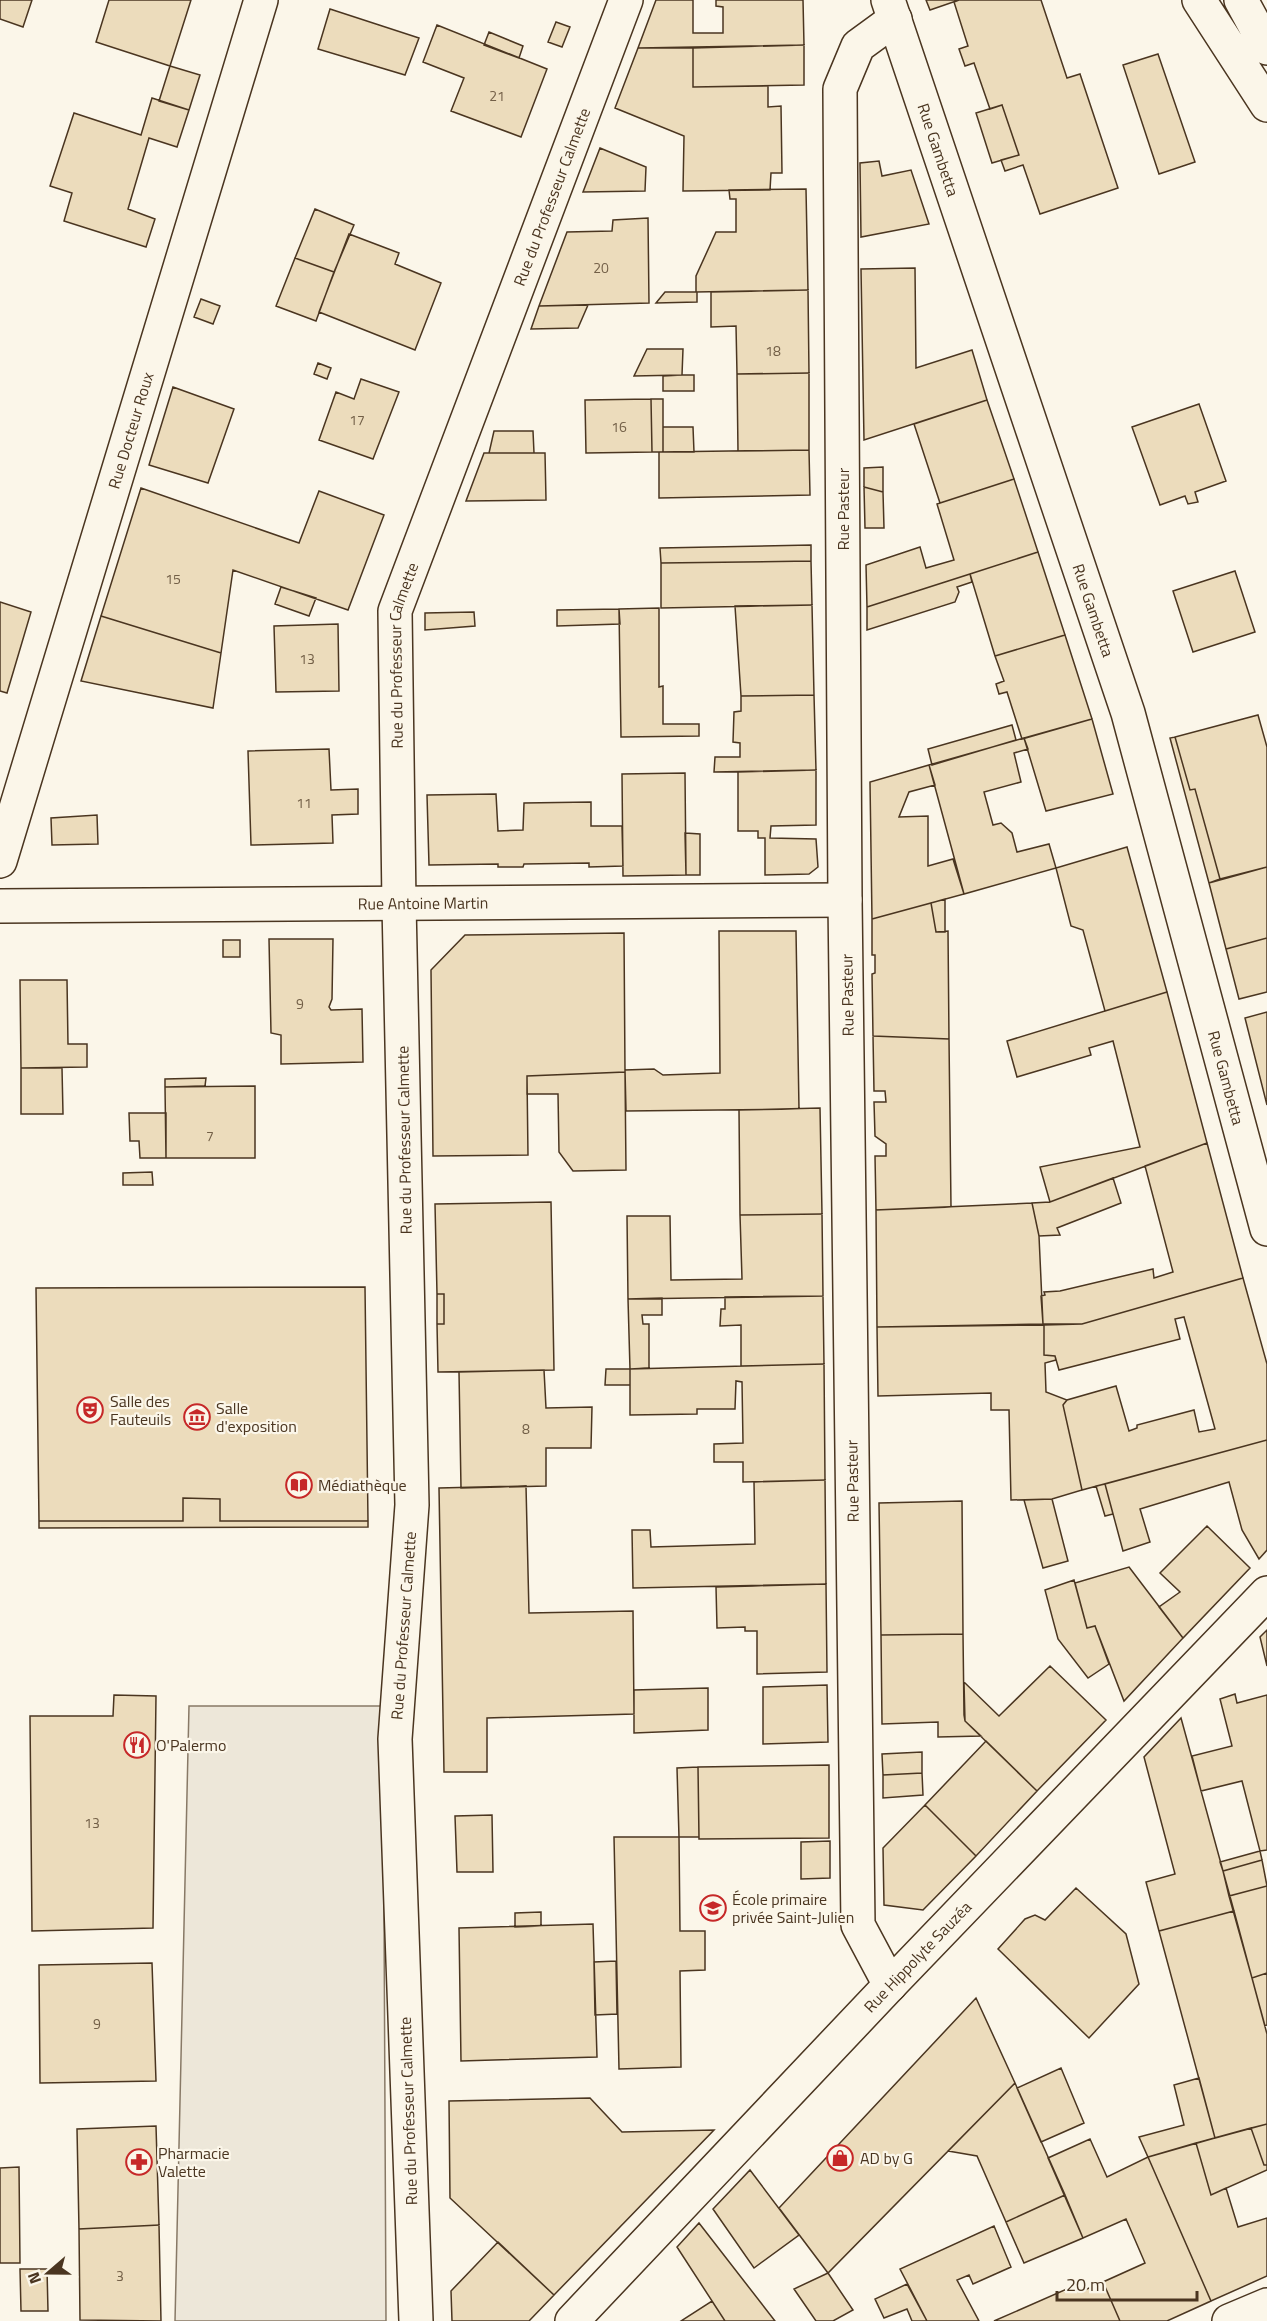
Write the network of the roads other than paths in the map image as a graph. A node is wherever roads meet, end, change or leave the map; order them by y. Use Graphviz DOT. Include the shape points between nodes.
graph roads {
  1 [pos="261,0"];
  2 [pos="626,0"];
  3 [pos="1199,0"];
  4 [pos="1241,0"];
  5 [pos="892,10"];
  6 [pos="1267,48"];
  7 [pos="1267,105"];
  8 [pos="0,861"];
  9 [pos="845,900"];
  10 [pos="399,904"];
  11 [pos="0,906"];
  12 [pos="1267,1229"];
  13 [pos="1267,1593"];
  14 [pos="890,1985"];
  15 [pos="416,2321"];
  16 [pos="572,2321"];
  1 -- 8 [label="street, Rue Docteur Roux"];
  2 -- 10 [label="street, Rue du Professeur Calmette" via="395,611"];
  3 -- 7 [label="street"];
  4 -- 6 [label="street"];
  5 -- 9 [label="street, Rue Pasteur" via="858,46 840,89"];
  5 -- 12 [label="street, Rue Gambetta" via="1128,713"];
  9 -- 10 [label="street, Rue Antoine Martin"];
  9 -- 14 [label="street, Rue Pasteur" via="858,1925"];
  10 -- 11 [label="street, Rue Antoine Martin"];
  10 -- 15 [label="street, Rue du Professeur Calmette" via="412,1505 395,1739"];
  13 -- 14 [label="street, Rue Hippolyte Sauzéa"];
  14 -- 16 [label="street, Rue Hippolyte Sauzéa"];
}
